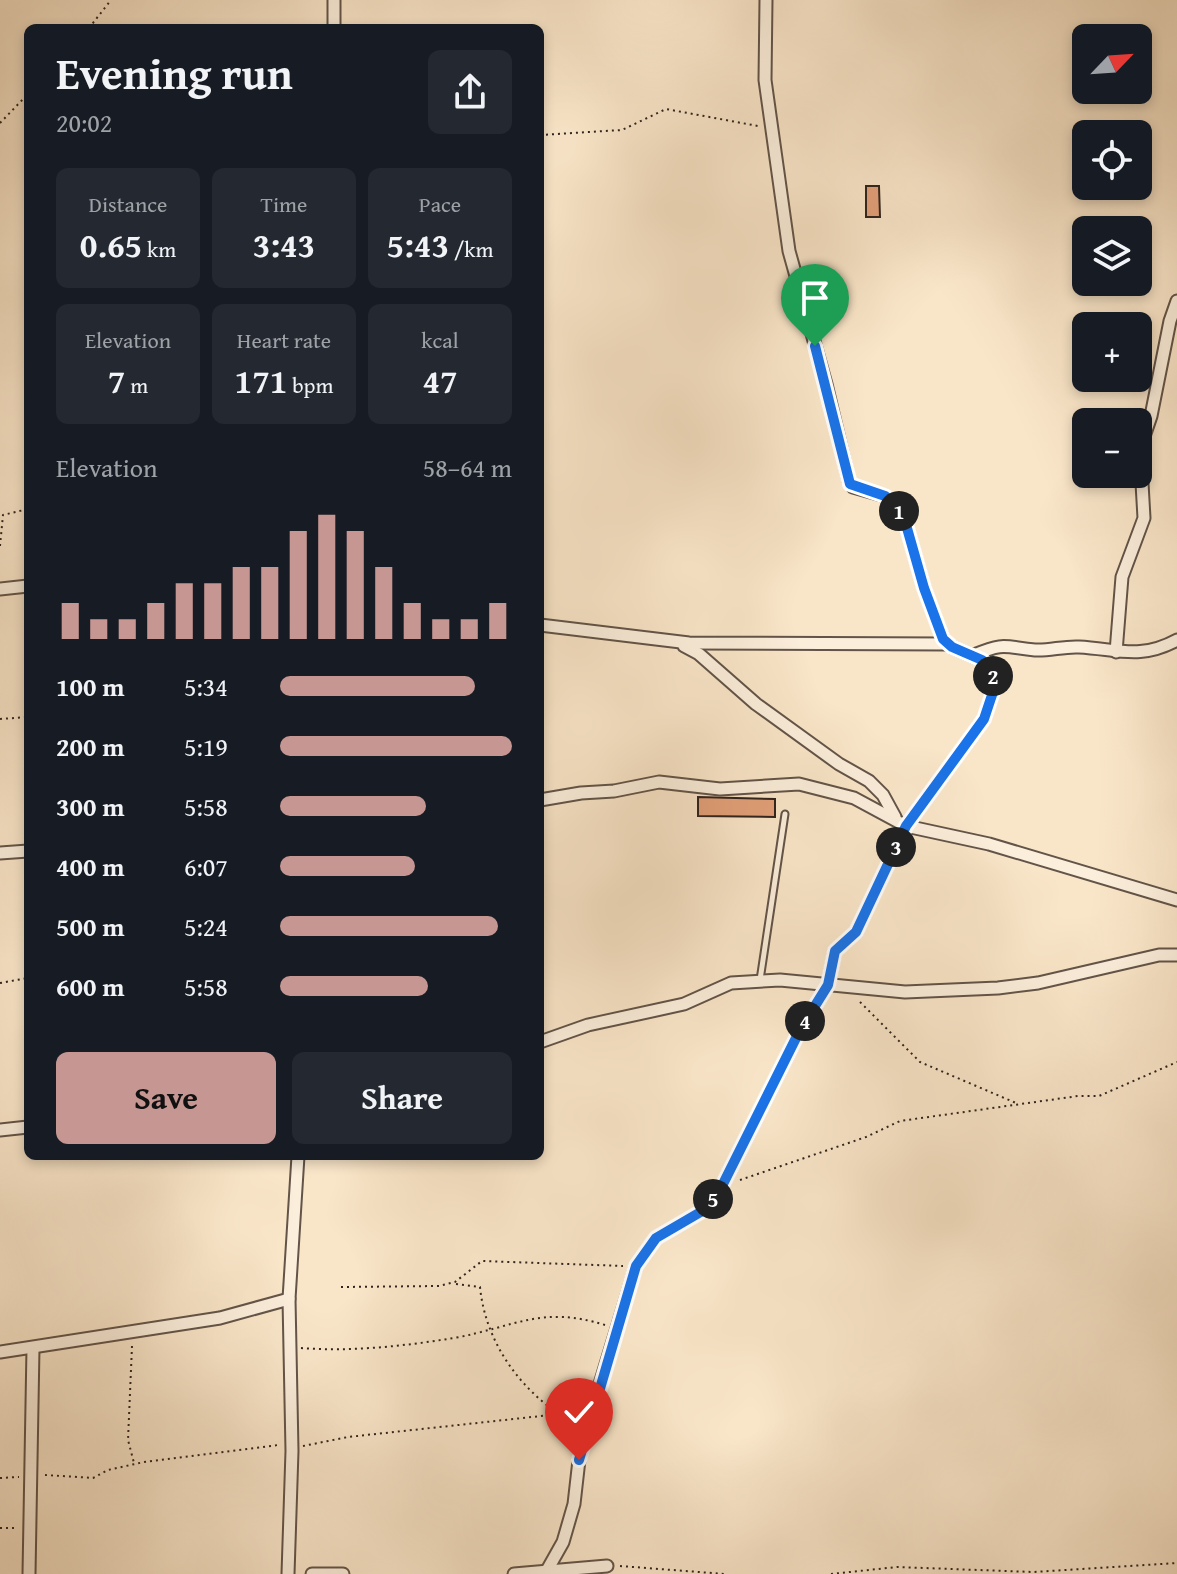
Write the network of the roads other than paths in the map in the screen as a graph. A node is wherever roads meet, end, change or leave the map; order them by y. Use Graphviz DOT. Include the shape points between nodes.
graph roads {
  1 [pos="334,0"];
  2 [pos="766,0"];
  3 [pos="334,24"];
  4 [pos="1177,301"];
  5 [pos="24,586"];
  6 [pos="0,589"];
  7 [pos="544,625"];
  8 [pos="1177,640"];
  9 [pos="672,641"];
  10 [pos="947,644"];
  11 [pos="1116,652"];
  12 [pos="974,655"];
  13 [pos="544,799"];
  14 [pos="785,814"];
  15 [pos="902,824"];
  16 [pos="24,851"];
  17 [pos="0,853"];
  18 [pos="1177,900"];
  19 [pos="1177,955"];
  20 [pos="760,981"];
  21 [pos="828,985"];
  22 [pos="544,1041"];
  23 [pos="24,1127"];
  24 [pos="0,1130"];
  25 [pos="298,1160"];
  26 [pos="289,1299"];
  27 [pos="33,1348"];
  28 [pos="0,1352"];
  29 [pos="607,1566"];
  30 [pos="546,1572"];
  31 [pos="29,1574"];
  32 [pos="288,1574"];
  33 [pos="312,1574"];
  34 [pos="343,1574"];
  35 [pos="514,1574"];
  1 -- 3 [label="street"];
  2 -- 10 [label="street" via="765,80 794,277 849,481 895,504"];
  4 -- 11 [label="street" via="1140,448 1144,518 1122,577"];
  5 -- 6 [label="street"];
  7 -- 9 [label="street"];
  8 -- 11 [label="street" via="1153,651"];
  9 -- 10 [label="street"];
  9 -- 15 [label="street" via="699,654 756,704 869,781"];
  10 -- 12 [label="street"];
  11 -- 12 [label="street" via="1004,644"];
  12 -- 15 [label="street" via="993,677 988,708 967,744"];
  13 -- 15 [label="street" via="659,782 720,789 793,783 854,798"];
  14 -- 20 [label="lane"];
  15 -- 18 [label="street"];
  15 -- 21 [label="street" via="856,932 835,951"];
  16 -- 17 [label="street"];
  19 -- 21 [label="street" via="998,988 905,992"];
  20 -- 21 [label="street"];
  20 -- 22 [label="street" via="731,983 684,1004"];
  21 -- 30 [label="street" via="721,1188 704,1210 656,1238 636,1266 591,1412 563,1542"];
  23 -- 24 [label="street"];
  25 -- 26 [label="street"];
  26 -- 27 [label="street" via="220,1318"];
  26 -- 32 [label="street"];
  27 -- 28 [label="street"];
  27 -- 31 [label="street"];
  29 -- 30 [label="street"];
  30 -- 35 [label="street"];
  33 -- 34 [label="street"];
}
